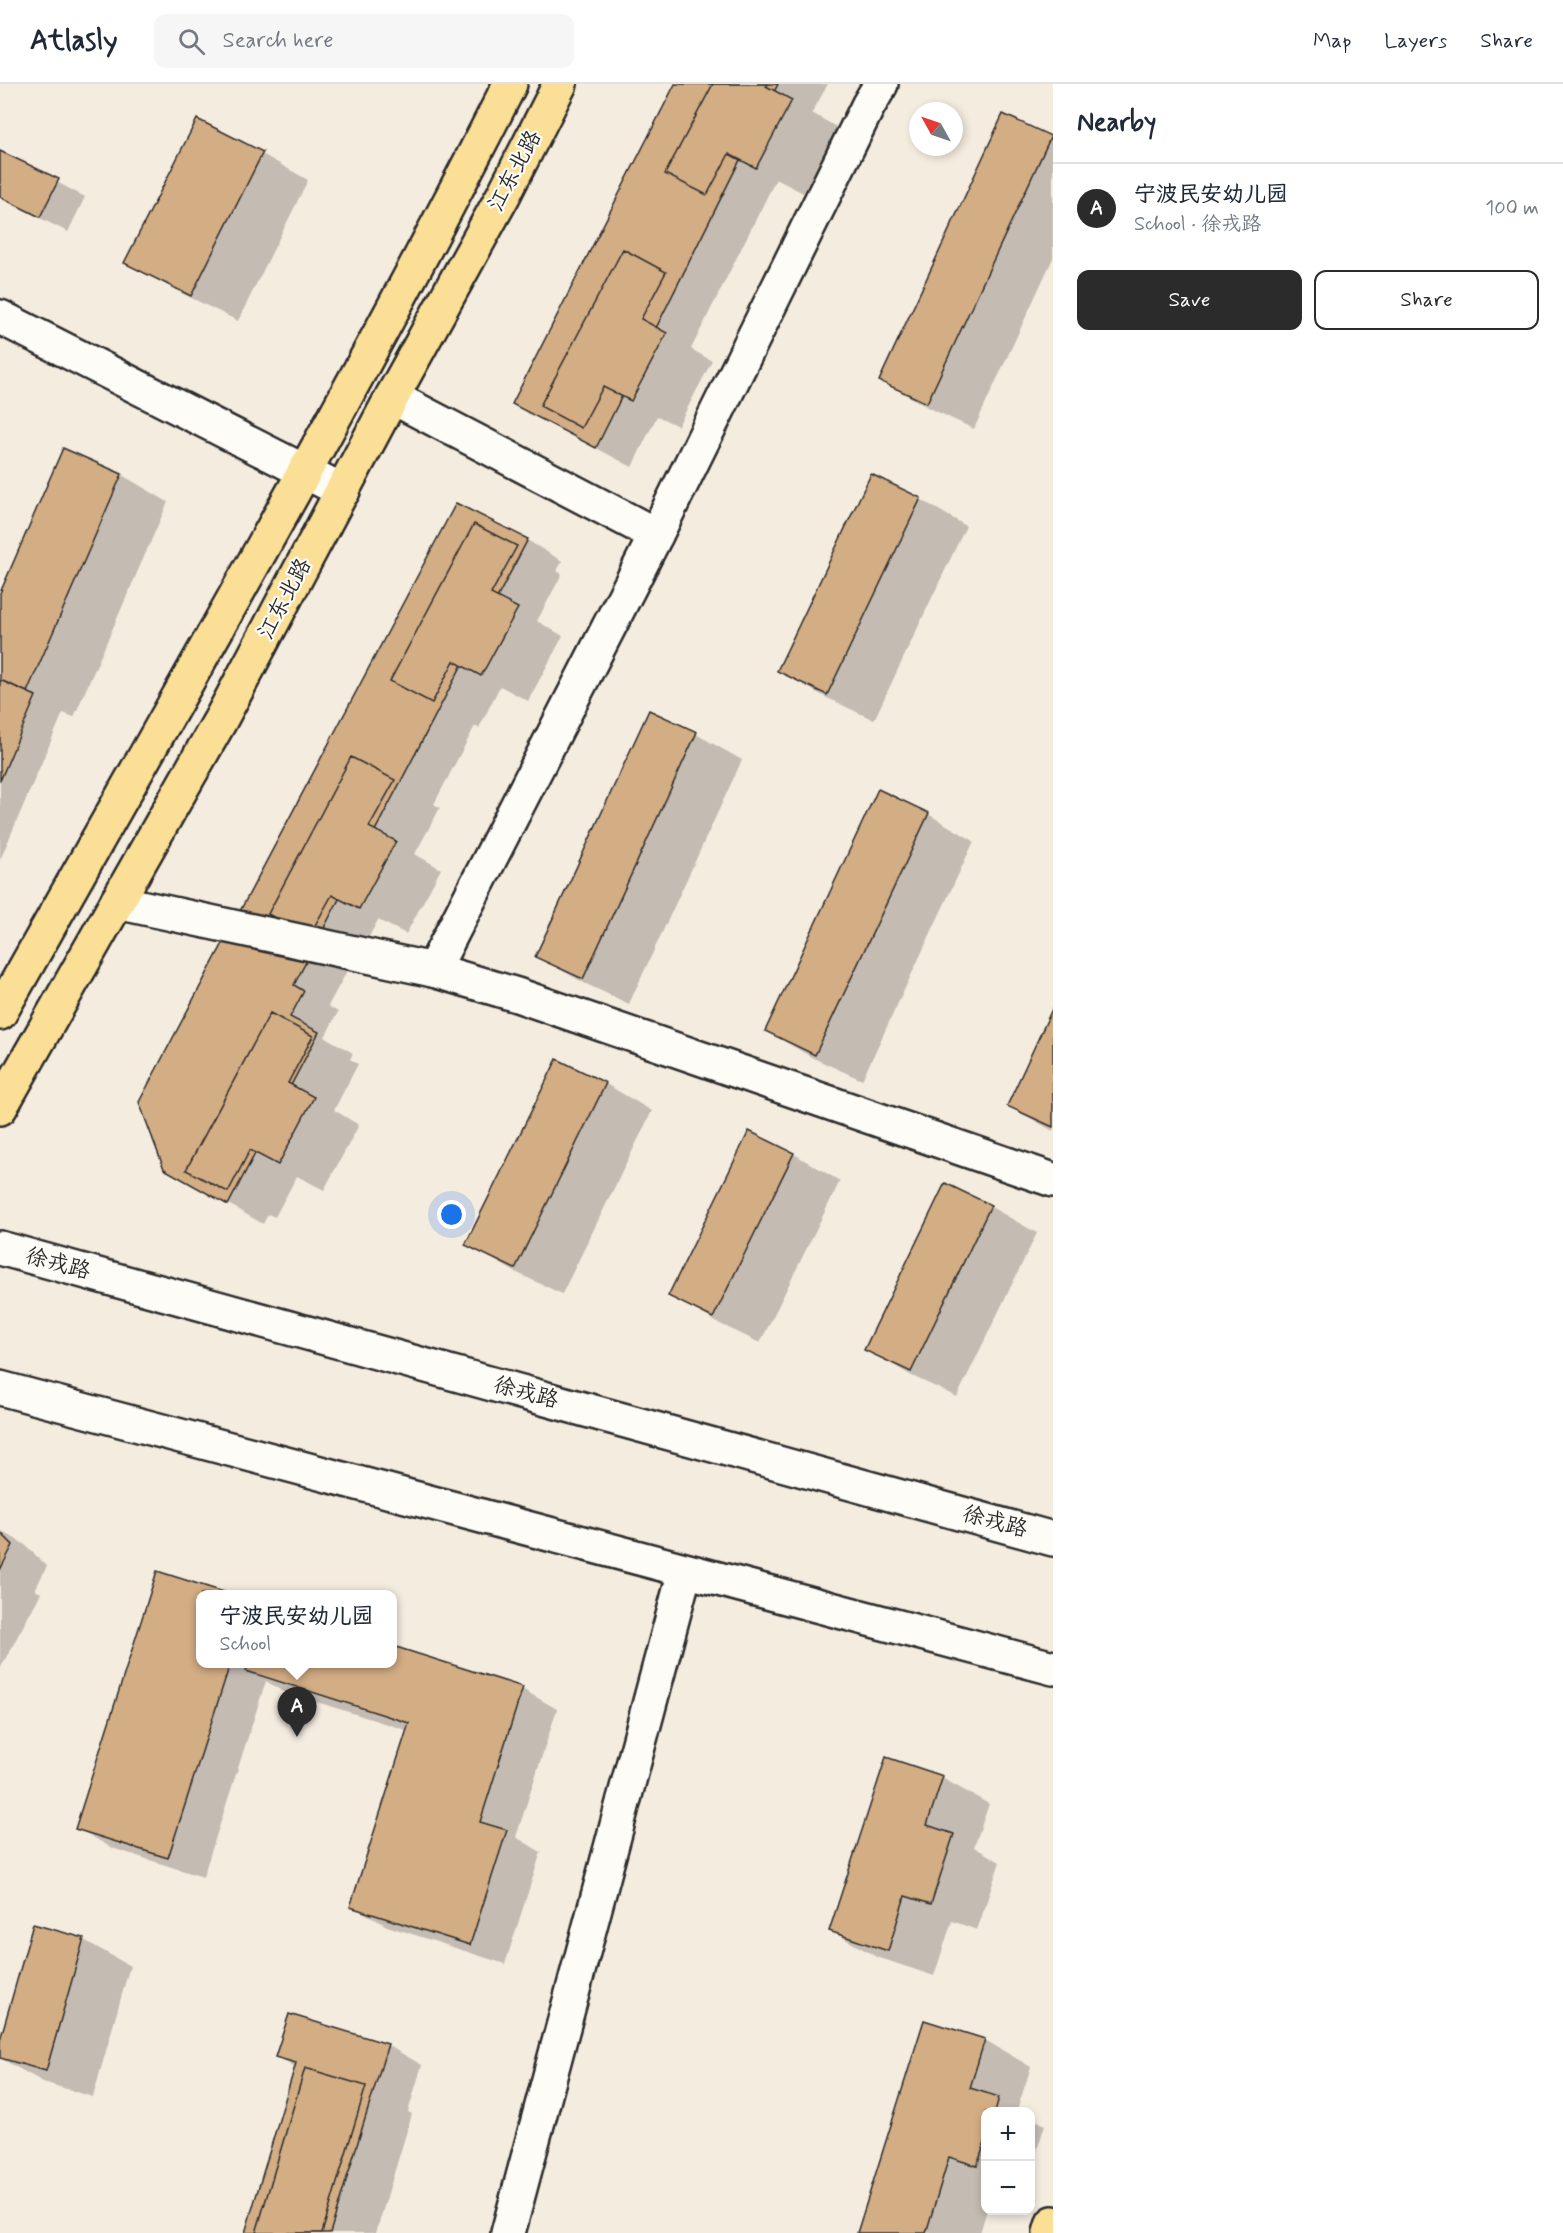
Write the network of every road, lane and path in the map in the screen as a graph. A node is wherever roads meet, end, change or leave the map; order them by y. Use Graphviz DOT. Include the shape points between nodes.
graph roads {
  1 [pos="510,84"];
  2 [pos="560,84"];
  3 [pos="881,84"];
  4 [pos="0,317"];
  5 [pos="392,397"];
  6 [pos="305,471"];
  7 [pos="343,491"];
  8 [pos="656,535"];
  9 [pos="117,902"];
  10 [pos="433,970"];
  11 [pos="0,1013"];
  12 [pos="0,1108"];
  13 [pos="1053,1180"];
  14 [pos="0,1248"];
  15 [pos="0,1388"];
  16 [pos="1053,1539"];
  17 [pos="685,1571"];
  18 [pos="1053,1668"];
  19 [pos="1053,2223"];
  20 [pos="508,2233"];
  21 [pos="1050,2233"];
  1 -- 6 [label="main road, 江东北路"];
  2 -- 5 [label="main road, 江东北路"];
  3 -- 8 [label="street"];
  4 -- 6 [label="street"];
  5 -- 7 [label="main road, 江东北路"];
  5 -- 8 [label="street"];
  6 -- 7 [label="street"];
  6 -- 11 [label="main road, 江东北路"];
  7 -- 9 [label="main road, 江东北路"];
  8 -- 10 [label="street"];
  9 -- 10 [label="street"];
  9 -- 12 [label="main road, 江东北路"];
  10 -- 13 [label="street" via="517,995"];
  14 -- 16 [label="street, 徐戎路"];
  15 -- 17 [label="street"];
  17 -- 18 [label="street"];
  17 -- 20 [label="street"];
  19 -- 21 [label="main road"];
}
